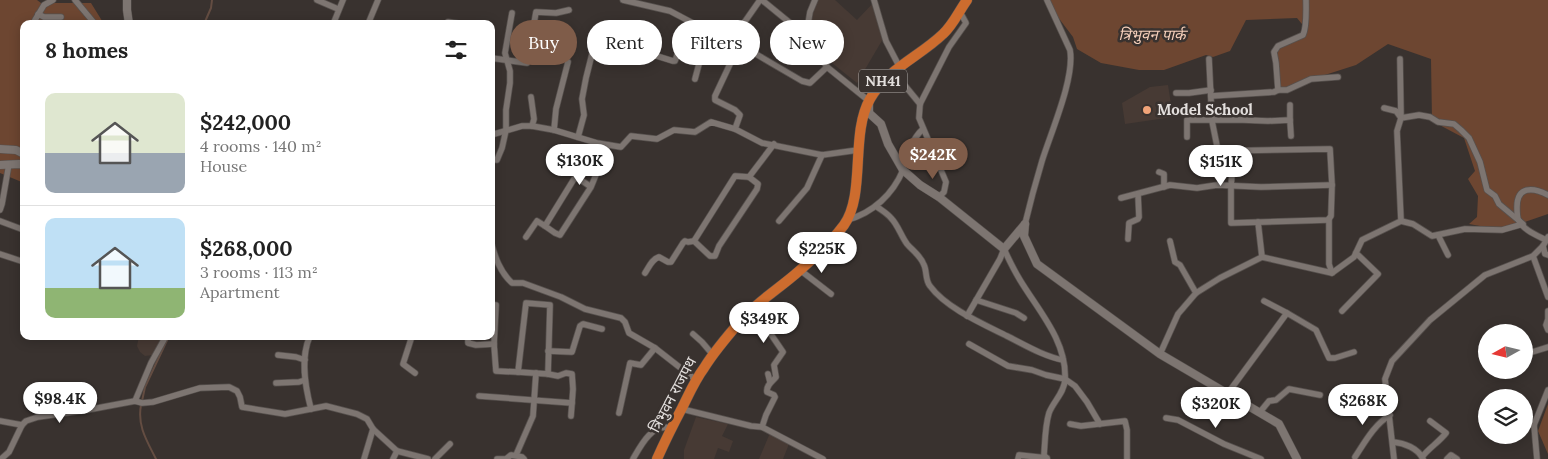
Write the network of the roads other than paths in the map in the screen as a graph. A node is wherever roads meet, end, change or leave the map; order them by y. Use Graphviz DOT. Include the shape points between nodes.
graph roads {
  1 [pos="53,0"];
  2 [pos="75,0"];
  3 [pos="127,0"];
  4 [pos="317,0"];
  5 [pos="343,0"];
  6 [pos="378,0"];
  7 [pos="623,0"];
  8 [pos="761,0"];
  9 [pos="815,0"];
  10 [pos="874,0"];
  11 [pos="967,0"];
  12 [pos="1047,0"];
  13 [pos="1306,0"];
  14 [pos="639,2"];
  15 [pos="338,9"];
  16 [pos="569,10"];
  17 [pos="959,10"];
  18 [pos="512,13"];
  19 [pos="61,17"];
  20 [pos="92,20"];
  21 [pos="127,20"];
  22 [pos="335,20"];
  23 [pos="370,20"];
  24 [pos="687,20"];
  25 [pos="746,20"];
  26 [pos="786,20"];
  27 [pos="809,20"];
  28 [pos="760,57"];
  29 [pos="495,59"];
  30 [pos="1209,59"];
  31 [pos="1400,59"];
  32 [pos="507,61"];
  33 [pos="567,65"];
  34 [pos="589,65"];
  35 [pos="699,65"];
  36 [pos="730,65"];
  37 [pos="827,67"];
  38 [pos="896,69"];
  39 [pos="1338,77"];
  40 [pos="695,79"];
  41 [pos="1278,90"];
  42 [pos="1176,93"];
  43 [pos="1211,93"];
  44 [pos="531,98"];
  45 [pos="869,101"];
  46 [pos="920,104"];
  47 [pos="1290,105"];
  48 [pos="1384,108"];
  49 [pos="1401,118"];
  50 [pos="1290,120"];
  51 [pos="1212,121"];
  52 [pos="532,126"];
  53 [pos="735,129"];
  54 [pos="923,129"];
  55 [pos="506,130"];
  56 [pos="554,130"];
  57 [pos="495,134"];
  58 [pos="1290,136"];
  59 [pos="578,137"];
  60 [pos="1187,137"];
  61 [pos="774,144"];
  62 [pos="608,145"];
  63 [pos="0,149"];
  64 [pos="858,150"];
  65 [pos="1234,151"];
  66 [pos="20,152"];
  67 [pos="822,155"];
  68 [pos="495,161"];
  69 [pos="9,164"];
  70 [pos="20,164"];
  71 [pos="0,165"];
  72 [pos="902,168"];
  73 [pos="1158,172"];
  74 [pos="749,177"];
  75 [pos="1332,185"];
  76 [pos="1164,186"];
  77 [pos="1231,186"];
  78 [pos="591,187"];
  79 [pos="1138,194"];
  80 [pos="1548,195"];
  81 [pos="938,197"];
  82 [pos="1121,198"];
  83 [pos="876,206"];
  84 [pos="0,210"];
  85 [pos="1329,219"];
  86 [pos="847,220"];
  87 [pos="0,221"];
  88 [pos="779,221"];
  89 [pos="1402,221"];
  90 [pos="1258,222"];
  91 [pos="1025,224"];
  92 [pos="1523,224"];
  93 [pos="545,226"];
  94 [pos="20,228"];
  95 [pos="1438,235"];
  96 [pos="526,237"];
  97 [pos="1128,239"];
  98 [pos="694,240"];
  99 [pos="1546,241"];
  100 [pos="1170,242"];
  101 [pos="1004,250"];
  102 [pos="1356,253"];
  103 [pos="0,254"];
  104 [pos="495,255"];
  105 [pos="1448,255"];
  106 [pos="1548,255"];
  107 [pos="1533,256"];
  108 [pos="1262,257"];
  109 [pos="20,261"];
  110 [pos="800,270"];
  111 [pos="644,273"];
  112 [pos="1332,273"];
  113 [pos="1546,283"];
  114 [pos="1196,293"];
  115 [pos="831,294"];
  116 [pos="1548,297"];
  117 [pos="976,300"];
  118 [pos="1264,301"];
  119 [pos="495,305"];
  120 [pos="1342,311"];
  121 [pos="1548,311"];
  122 [pos="1288,313"];
  123 [pos="967,316"];
  124 [pos="1024,318"];
  125 [pos="495,324"];
  126 [pos="766,327"];
  127 [pos="602,329"];
  128 [pos="1548,330"];
  129 [pos="693,334"];
  130 [pos="164,340"];
  131 [pos="308,340"];
  132 [pos="411,340"];
  133 [pos="468,340"];
  134 [pos="494,340"];
  135 [pos="494,344"];
  136 [pos="969,344"];
  137 [pos="1548,347"];
  138 [pos="655,348"];
  139 [pos="548,352"];
  140 [pos="1354,352"];
  141 [pos="1533,352"];
  142 [pos="1160,354"];
  143 [pos="278,355"];
  144 [pos="713,355"];
  145 [pos="305,360"];
  146 [pos="1063,360"];
  147 [pos="518,372"];
  148 [pos="415,373"];
  149 [pos="536,373"];
  150 [pos="548,374"];
  151 [pos="768,374"];
  152 [pos="1065,378"];
  153 [pos="305,380"];
  154 [pos="696,380"];
  155 [pos="770,382"];
  156 [pos="276,383"];
  157 [pos="1548,390"];
  158 [pos="1228,393"];
  159 [pos="1320,395"];
  160 [pos="479,396"];
  161 [pos="534,401"];
  162 [pos="138,402"];
  163 [pos="572,403"];
  164 [pos="311,409"];
  165 [pos="682,409"];
  166 [pos="1260,412"];
  167 [pos="619,413"];
  168 [pos="1390,415"];
  169 [pos="570,416"];
  170 [pos="1166,418"];
  171 [pos="0,421"];
  172 [pos="1430,421"];
  173 [pos="1070,424"];
  174 [pos="1100,424"];
  175 [pos="22,425"];
  176 [pos="1534,425"];
  177 [pos="762,427"];
  178 [pos="671,428"];
  179 [pos="373,429"];
  180 [pos="1393,442"];
  181 [pos="450,444"];
  182 [pos="397,451"];
  183 [pos="516,455"];
  184 [pos="1355,457"];
  185 [pos="1047,458"];
  186 [pos="1423,458"];
  187 [pos="1,459"];
  188 [pos="364,459"];
  189 [pos="392,459"];
  190 [pos="428,459"];
  191 [pos="435,459"];
  192 [pos="497,459"];
  193 [pos="524,459"];
  194 [pos="633,459"];
  195 [pos="657,459"];
  196 [pos="822,459"];
  197 [pos="1018,459"];
  198 [pos="1127,459"];
  199 [pos="1261,459"];
  200 [pos="1297,459"];
  201 [pos="1394,459"];
  202 [pos="1447,459"];
  203 [pos="1457,459"];
  204 [pos="1537,459"];
  1 -- 19 [label="street" via="44,5 37,17"];
  2 -- 20 [label="street"];
  3 -- 21 [label="street"];
  4 -- 15 [label="street"];
  5 -- 15 [label="street"];
  6 -- 23 [label="street"];
  7 -- 14 [label="street"];
  8 -- 25 [label="street"];
  8 -- 26 [label="street"];
  9 -- 27 [label="street"];
  10 -- 38 [label="street"];
  11 -- 17 [label="highway, NH41"];
  12 -- 91 [label="street" via="1071,57 1068,82"];
  13 -- 41 [label="street" via="1303,35 1278,46 1274,52"];
  14 -- 24 [label="street" via="670,11"];
  15 -- 22 [label="street"];
  16 -- 32 [label="street" via="536,12 527,63"];
  17 -- 38 [label="highway, NH41" via="944,33"];
  17 -- 46 [label="street" via="966,23 949,47"];
  18 -- 32 [label="street" via="505,53"];
  28 -- 37 [label="street" via="810,84"];
  29 -- 32 [label="street"];
  30 -- 43 [label="street"];
  31 -- 49 [label="street"];
  32 -- 55 [label="street" via="510,77"];
  33 -- 56 [label="street"];
  34 -- 59 [label="street" via="582,99 584,115"];
  35 -- 40 [label="street"];
  36 -- 53 [label="street" via="715,100 740,115"];
  37 -- 45 [label="street"];
  38 -- 45 [label="highway, NH41"];
  38 -- 46 [label="street"];
  39 -- 41 [label="street" via="1311,79 1287,90"];
  41 -- 43 [label="street" via="1267,93"];
  42 -- 43 [label="street"];
  43 -- 51 [label="street"];
  44 -- 52 [label="street"];
  45 -- 64 [label="highway, NH41"];
  45 -- 72 [label="street" via="869,113 881,124"];
  46 -- 54 [label="street" via="918,118"];
  47 -- 50 [label="street"];
  48 -- 49 [label="street" via="1396,111"];
  49 -- 89 [label="street" via="1398,131"];
  49 -- 92 [label="street" via="1430,117 1438,122 1454,124 1461,130 1469,138 1480,162 1487,190"];
  50 -- 51 [label="street"];
  50 -- 58 [label="street"];
  51 -- 60 [label="street" via="1187,120"];
  51 -- 65 [label="street" via="1218,151"];
  52 -- 55 [label="street"];
  52 -- 56 [label="street"];
  53 -- 61 [label="street" via="762,143"];
  53 -- 62 [label="street" via="711,122 695,132 674,130 657,138 631,136 621,147"];
  54 -- 72 [label="street" via="917,134"];
  54 -- 81 [label="street" via="946,182 944,192"];
  55 -- 57 [label="street"];
  55 -- 68 [label="street"];
  56 -- 59 [label="street"];
  59 -- 62 [label="street"];
  61 -- 67 [label="street"];
  61 -- 74 [label="street"];
  62 -- 78 [label="street"];
  63 -- 66 [label="street"];
  64 -- 67 [label="street"];
  64 -- 86 [label="highway, त्रिभुवन राजपथ / NH41" via="855,193"];
  65 -- 75 [label="street" via="1330,149"];
  65 -- 77 [label="street"];
  67 -- 88 [label="street" via="807,188"];
  69 -- 70 [label="street"];
  69 -- 71 [label="street"];
  69 -- 84 [label="street"];
  72 -- 81 [label="street"];
  72 -- 83 [label="street" via="897,183"];
  73 -- 76 [label="street" via="1164,174"];
  74 -- 98 [label="street" via="735,176"];
  74 -- 98 [label="street" via="758,184 758,189 715,256 710,256"];
  75 -- 77 [label="street"];
  75 -- 85 [label="street"];
  76 -- 77 [label="street"];
  76 -- 79 [label="street"];
  77 -- 90 [label="street" via="1232,223"];
  78 -- 93 [label="street" via="560,235"];
  78 -- 93 [label="street" via="578,178 574,179"];
  79 -- 82 [label="street"];
  79 -- 97 [label="street" via="1139,217 1129,223"];
  80 -- 92 [label="street" via="1535,190 1525,190 1519,195 1518,218"];
  81 -- 101 [label="street"];
  83 -- 86 [label="street"];
  83 -- 123 [label="street" via="890,217 921,259 929,286"];
  85 -- 90 [label="street"];
  85 -- 112 [label="street"];
  86 -- 110 [label="highway, त्रिभुवन राजपथ / NH41"];
  87 -- 94 [label="street"];
  89 -- 95 [label="street" via="1432,236"];
  89 -- 102 [label="street" via="1362,240"];
  90 -- 108 [label="street"];
  91 -- 101 [label="street"];
  91 -- 142 [label="street" via="1024,236 1037,264"];
  92 -- 95 [label="street" via="1502,230 1466,229"];
  92 -- 99 [label="street"];
  93 -- 96 [label="street" via="536,221"];
  95 -- 105 [label="street"];
  98 -- 111 [label="street" via="685,240 671,262 656,258"];
  99 -- 106 [label="street" via="1545,254"];
  99 -- 107 [label="street"];
  100 -- 114 [label="street" via="1175,262 1180,264"];
  101 -- 117 [label="street"];
  101 -- 146 [label="street" via="1050,326"];
  102 -- 112 [label="street"];
  102 -- 120 [label="street" via="1378,274"];
  103 -- 109 [label="street"];
  104 -- 138 [label="street" via="505,277 512,283 522,283 561,297 585,310 620,318 629,333"];
  107 -- 113 [label="street"];
  107 -- 168 [label="street" via="1485,275 1423,327 1392,362 1385,379"];
  108 -- 112 [label="street"];
  108 -- 114 [label="street"];
  110 -- 115 [label="street"];
  110 -- 144 [label="highway, त्रिभुवन राजपथ / NH41" via="745,316"];
  113 -- 116 [label="street"];
  114 -- 142 [label="street" via="1178,314"];
  117 -- 123 [label="street"];
  117 -- 124 [label="street"];
  118 -- 122 [label="street"];
  119 -- 125 [label="street"];
  121 -- 128 [label="street"];
  122 -- 140 [label="street" via="1316,330 1329,358"];
  122 -- 158 [label="street"];
  123 -- 146 [label="street" via="1051,358"];
  126 -- 155 [label="street" via="783,352 775,361 776,377"];
  127 -- 139 [label="street" via="583,324 572,352"];
  129 -- 144 [label="street"];
  130 -- 162 [label="street" via="151,363"];
  131 -- 145 [label="street"];
  132 -- 148 [label="street" via="403,364"];
  133 -- 135 [label="street" via="468,343"];
  134 -- 135 [label="street"];
  135 -- 147 [label="street" via="496,371"];
  136 -- 152 [label="street" via="1008,366"];
  137 -- 141 [label="street"];
  138 -- 154 [label="street"];
  138 -- 167 [label="street" via="641,364 630,363"];
  139 -- 147 [label="street" via="550,305 526,304"];
  139 -- 150 [label="street"];
  142 -- 158 [label="street"];
  143 -- 145 [label="street"];
  144 -- 154 [label="highway, त्रिभुवन राजपथ / NH41"];
  145 -- 153 [label="street"];
  146 -- 152 [label="street"];
  147 -- 149 [label="street"];
  149 -- 150 [label="street"];
  149 -- 161 [label="street"];
  150 -- 163 [label="street" via="572,374"];
  151 -- 155 [label="street"];
  152 -- 174 [label="street" via="1075,386"];
  152 -- 185 [label="street" via="1049,412 1044,455"];
  153 -- 156 [label="street"];
  153 -- 164 [label="street"];
  154 -- 165 [label="highway, त्रिभुवन राजपथ / NH41"];
  155 -- 177 [label="street" via="766,392 774,398"];
  157 -- 176 [label="street"];
  158 -- 166 [label="street"];
  159 -- 166 [label="street" via="1289,388 1276,400 1269,401"];
  160 -- 161 [label="street"];
  161 -- 163 [label="street"];
  161 -- 183 [label="street" via="532,416"];
  162 -- 164 [label="street" via="153,402 200,388 229,387 237,391 242,407 285,414"];
  162 -- 175 [label="street" via="38,416"];
  163 -- 169 [label="street"];
  164 -- 179 [label="street" via="326,406 357,414 367,419"];
  165 -- 177 [label="street"];
  165 -- 178 [label="highway, त्रिभुवन राजपथ / NH41"];
  166 -- 200 [label="street" via="1280,424"];
  168 -- 180 [label="street"];
  168 -- 184 [label="street" via="1382,419"];
  170 -- 199 [label="street" via="1178,420"];
  171 -- 175 [label="street"];
  172 -- 186 [label="street" via="1446,433"];
  173 -- 174 [label="street"];
  174 -- 198 [label="street" via="1125,421"];
  175 -- 187 [label="street" via="9,452"];
  176 -- 204 [label="street"];
  177 -- 196 [label="street"];
  178 -- 194 [label="street" via="665,426 652,432"];
  178 -- 195 [label="highway, त्रिभुवन राजपथ / NH41"];
  179 -- 182 [label="street"];
  179 -- 188 [label="street"];
  180 -- 186 [label="street" via="1404,444"];
  180 -- 201 [label="street"];
  181 -- 191 [label="street"];
  182 -- 189 [label="street"];
  182 -- 190 [label="street"];
  183 -- 192 [label="street"];
  183 -- 193 [label="street"];
  185 -- 197 [label="street" via="1019,455"];
  202 -- 203 [label="street" via="1451,455"];
}
